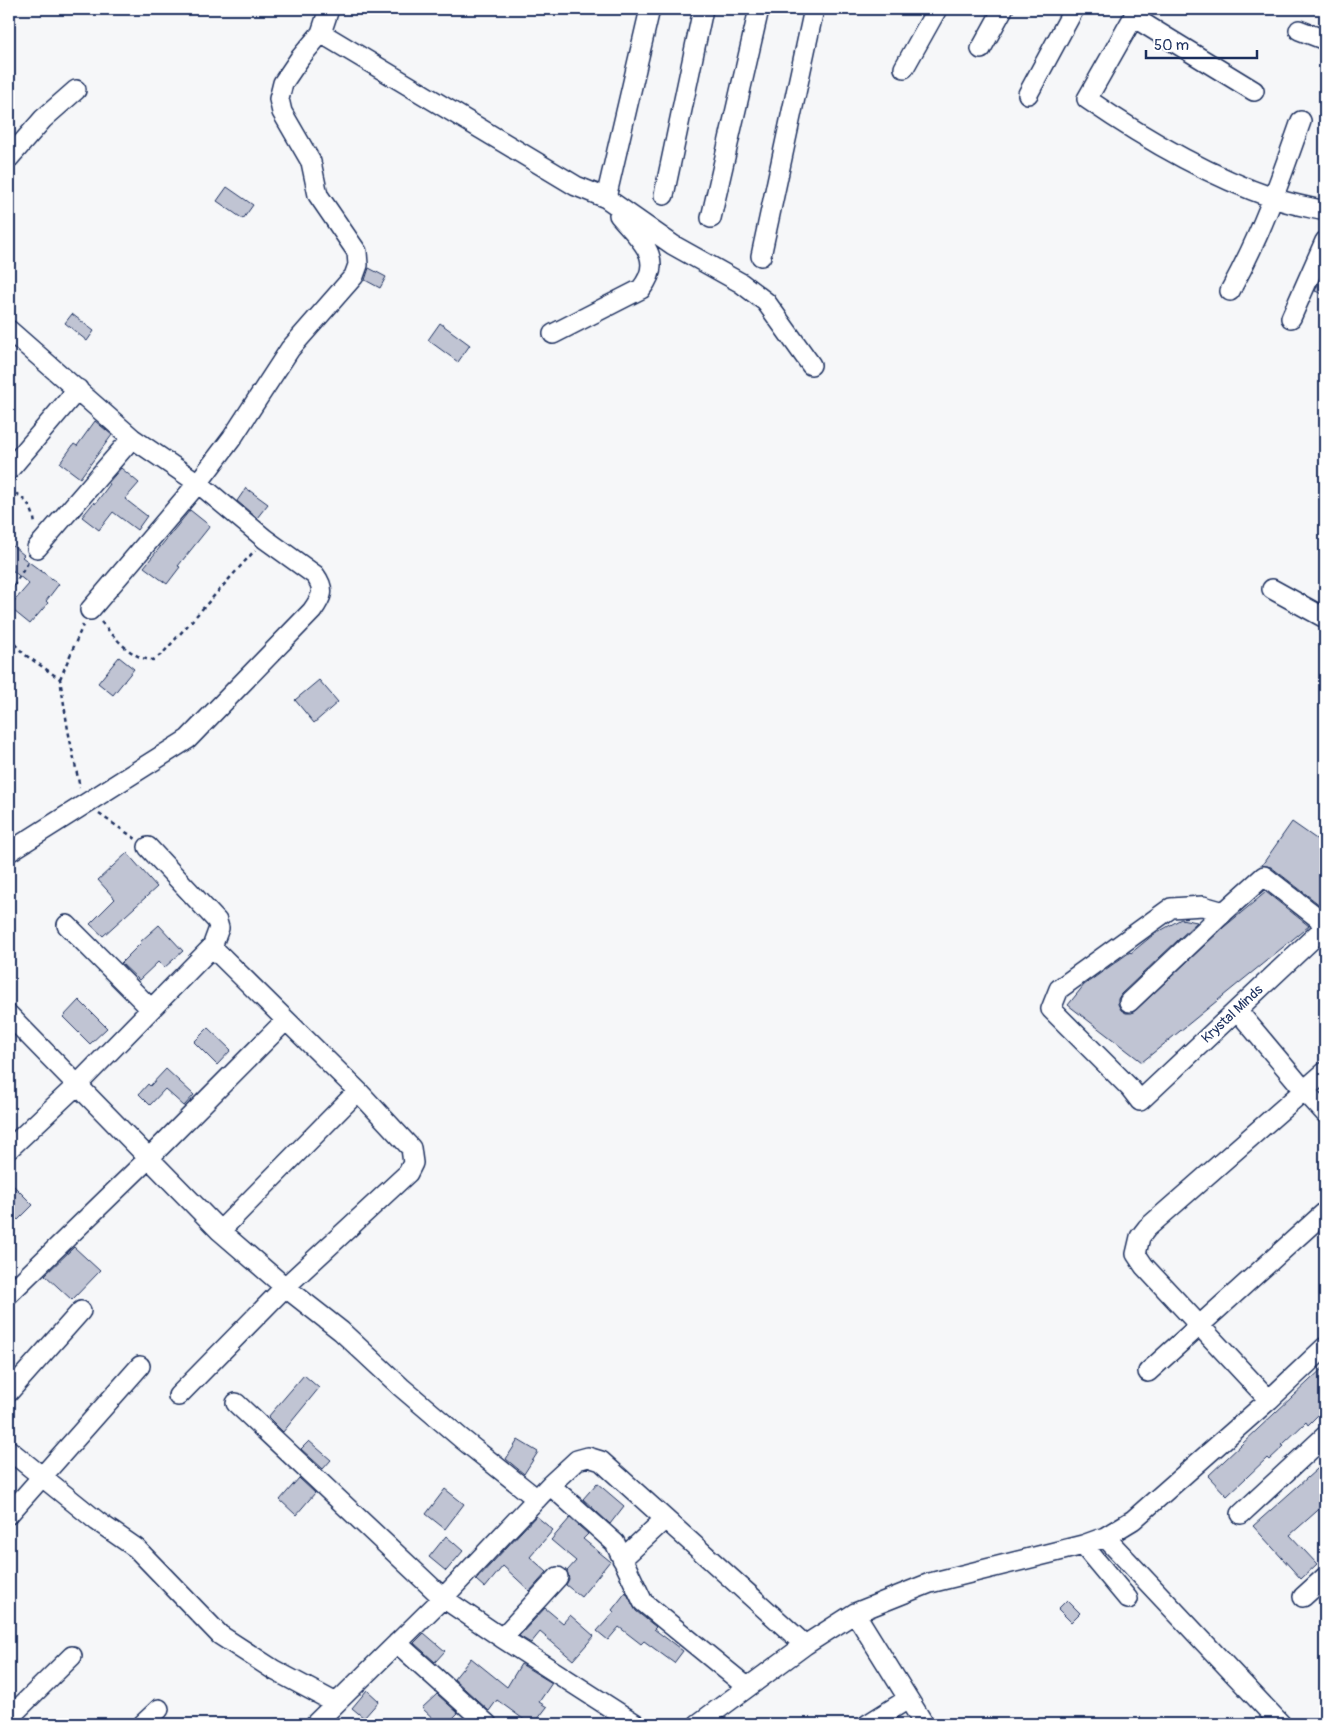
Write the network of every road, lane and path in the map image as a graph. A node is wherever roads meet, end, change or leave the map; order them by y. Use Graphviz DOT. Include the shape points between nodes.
graph roads {
  1 [pos="329,9"];
  2 [pos="650,9"];
  3 [pos="703,9"];
  4 [pos="759,9"];
  5 [pos="814,9"];
  6 [pos="937,9"];
  7 [pos="1003,9"];
  8 [pos="1074,9"];
  9 [pos="1135,13"];
  10 [pos="1299,30"];
  11 [pos="321,33"];
  12 [pos="1323,33"];
  13 [pos="981,49"];
  14 [pos="904,68"];
  15 [pos="76,90"];
  16 [pos="1254,91"];
  17 [pos="1028,94"];
  18 [pos="1301,121"];
  19 [pos="9,158"];
  20 [pos="664,195"];
  21 [pos="606,198"];
  22 [pos="1274,198"];
  23 [pos="1325,211"];
  24 [pos="711,218"];
  25 [pos="1325,240"];
  26 [pos="761,256"];
  27 [pos="1230,291"];
  28 [pos="1291,318"];
  29 [pos="9,330"];
  30 [pos="553,334"];
  31 [pos="811,365"];
  32 [pos="78,389"];
  33 [pos="132,438"];
  34 [pos="9,470"];
  35 [pos="198,483"];
  36 [pos="265,539"];
  37 [pos="37,548"];
  38 [pos="1272,589"];
  39 [pos="90,610"];
  40 [pos="1325,618"];
  41 [pos="9,638"];
  42 [pos="60,679"];
  43 [pos="83,804"];
  44 [pos="148,847"];
  45 [pos="9,852"];
  46 [pos="1224,912"];
  47 [pos="66,925"];
  48 [pos="212,947"];
  49 [pos="1129,1002"];
  50 [pos="152,1009"];
  51 [pos="1237,1010"];
  52 [pos="9,1015"];
  53 [pos="286,1020"];
  54 [pos="1325,1072"];
  55 [pos="76,1085"];
  56 [pos="1304,1090"];
  57 [pos="358,1091"];
  58 [pos="1325,1113"];
  59 [pos="9,1148"];
  60 [pos="148,1159"];
  61 [pos="1325,1212"];
  62 [pos="220,1231"];
  63 [pos="285,1287"];
  64 [pos="9,1294"];
  65 [pos="81,1311"];
  66 [pos="1199,1324"];
  67 [pos="1325,1347"];
  68 [pos="140,1366"];
  69 [pos="1148,1372"];
  70 [pos="9,1392"];
  71 [pos="178,1396"];
  72 [pos="1269,1400"];
  73 [pos="236,1403"];
  74 [pos="1325,1436"];
  75 [pos="9,1450"];
  76 [pos="42,1476"];
  77 [pos="550,1485"];
  78 [pos="537,1499"];
  79 [pos="9,1514"];
  80 [pos="1241,1514"];
  81 [pos="665,1519"];
  82 [pos="1105,1537"];
  83 [pos="1083,1545"];
  84 [pos="622,1559"];
  85 [pos="1325,1577"];
  86 [pos="558,1578"];
  87 [pos="1303,1597"];
  88 [pos="443,1598"];
  89 [pos="1128,1599"];
  90 [pos="855,1613"];
  91 [pos="502,1638"];
  92 [pos="398,1643"];
  93 [pos="805,1645"];
  94 [pos="72,1656"];
  95 [pos="747,1687"];
  96 [pos="908,1699"];
  97 [pos="336,1703"];
  98 [pos="158,1709"];
  99 [pos="9,1718"];
  100 [pos="143,1724"];
  101 [pos="316,1724"];
  102 [pos="487,1724"];
  103 [pos="636,1724"];
  104 [pos="698,1724"];
  105 [pos="868,1724"];
  106 [pos="924,1724"];
  107 [pos="1281,1724"];
  1 -- 11 [label="street"];
  2 -- 21 [label="street"];
  3 -- 20 [label="street"];
  4 -- 24 [label="street"];
  5 -- 26 [label="street"];
  6 -- 14 [label="street"];
  7 -- 13 [label="street"];
  8 -- 17 [label="street"];
  9 -- 16 [label="street"];
  9 -- 22 [label="street" via="1087,99 1133,131 1207,170"];
  10 -- 12 [label="street"];
  11 -- 21 [label="street" via="576,186"];
  11 -- 35 [label="street" via="283,83 279,99 282,112 311,162 318,195 357,252 358,265 348,284 290,349 232,438"];
  15 -- 19 [label="street" via="43,119"];
  18 -- 22 [label="street"];
  21 -- 30 [label="street" via="652,257 649,279 641,289"];
  21 -- 31 [label="street" via="673,245 741,283 766,302"];
  22 -- 23 [label="street"];
  22 -- 27 [label="street" via="1250,255"];
  25 -- 28 [label="street"];
  29 -- 32 [label="street"];
  32 -- 33 [label="street"];
  32 -- 34 [label="street"];
  33 -- 35 [label="street"];
  33 -- 37 [label="street"];
  35 -- 36 [label="street"];
  35 -- 39 [label="street"];
  36 -- 39 [label="path" via="163,653 153,660 142,660 125,647"];
  36 -- 43 [label="street" via="315,575 321,582 320,601 188,739"];
  38 -- 40 [label="street"];
  39 -- 42 [label="path"];
  41 -- 42 [label="path" via="24,654"];
  42 -- 43 [label="path"];
  43 -- 44 [label="path"];
  43 -- 45 [label="street"];
  44 -- 48 [label="street" via="217,921 219,928"];
  46 -- 49 [label="street"];
  46 -- 51 [label="street, Krystal Minds" via="1264,876 1318,918 1324,928"];
  46 -- 51 [label="street, Krystal Minds" via="1203,906 1171,908 1059,989 1051,1008 1140,1101"];
  47 -- 50 [label="street"];
  48 -- 50 [label="street"];
  48 -- 53 [label="street"];
  50 -- 55 [label="street"];
  51 -- 56 [label="street"];
  52 -- 55 [label="street"];
  53 -- 57 [label="street"];
  53 -- 60 [label="street"];
  54 -- 56 [label="street"];
  55 -- 59 [label="street"];
  55 -- 60 [label="street"];
  56 -- 58 [label="street"];
  56 -- 66 [label="street" via="1140,1237 1136,1254 1144,1266"];
  57 -- 62 [label="street"];
  57 -- 63 [label="street" via="411,1148 413,1163 404,1177"];
  60 -- 62 [label="street"];
  60 -- 64 [label="street"];
  61 -- 66 [label="street"];
  62 -- 63 [label="street"];
  63 -- 71 [label="street"];
  63 -- 78 [label="street" via="341,1332 462,1440"];
  65 -- 70 [label="street"];
  66 -- 69 [label="street"];
  66 -- 72 [label="street"];
  67 -- 72 [label="street"];
  68 -- 76 [label="street"];
  72 -- 82 [label="street" via="1133,1520"];
  73 -- 88 [label="street"];
  74 -- 80 [label="street"];
  75 -- 76 [label="street"];
  76 -- 79 [label="street"];
  76 -- 97 [label="street" via="136,1548 220,1636"];
  77 -- 78 [label="street"];
  77 -- 81 [label="street" via="577,1460 601,1461"];
  77 -- 84 [label="street" via="615,1544"];
  78 -- 88 [label="street"];
  81 -- 84 [label="street"];
  81 -- 93 [label="street"];
  82 -- 83 [label="street"];
  82 -- 107 [label="street"];
  83 -- 89 [label="street"];
  83 -- 90 [label="street" via="930,1583"];
  84 -- 95 [label="street" via="643,1602"];
  85 -- 87 [label="street"];
  86 -- 91 [label="street"];
  88 -- 91 [label="street"];
  88 -- 92 [label="street"];
  90 -- 93 [label="street"];
  90 -- 96 [label="street"];
  91 -- 103 [label="street"];
  92 -- 97 [label="street"];
  92 -- 102 [label="street"];
  93 -- 95 [label="street"];
  94 -- 99 [label="street"];
  95 -- 104 [label="street"];
  96 -- 105 [label="street"];
  96 -- 106 [label="street"];
  97 -- 101 [label="street"];
  98 -- 100 [label="street"];
}
